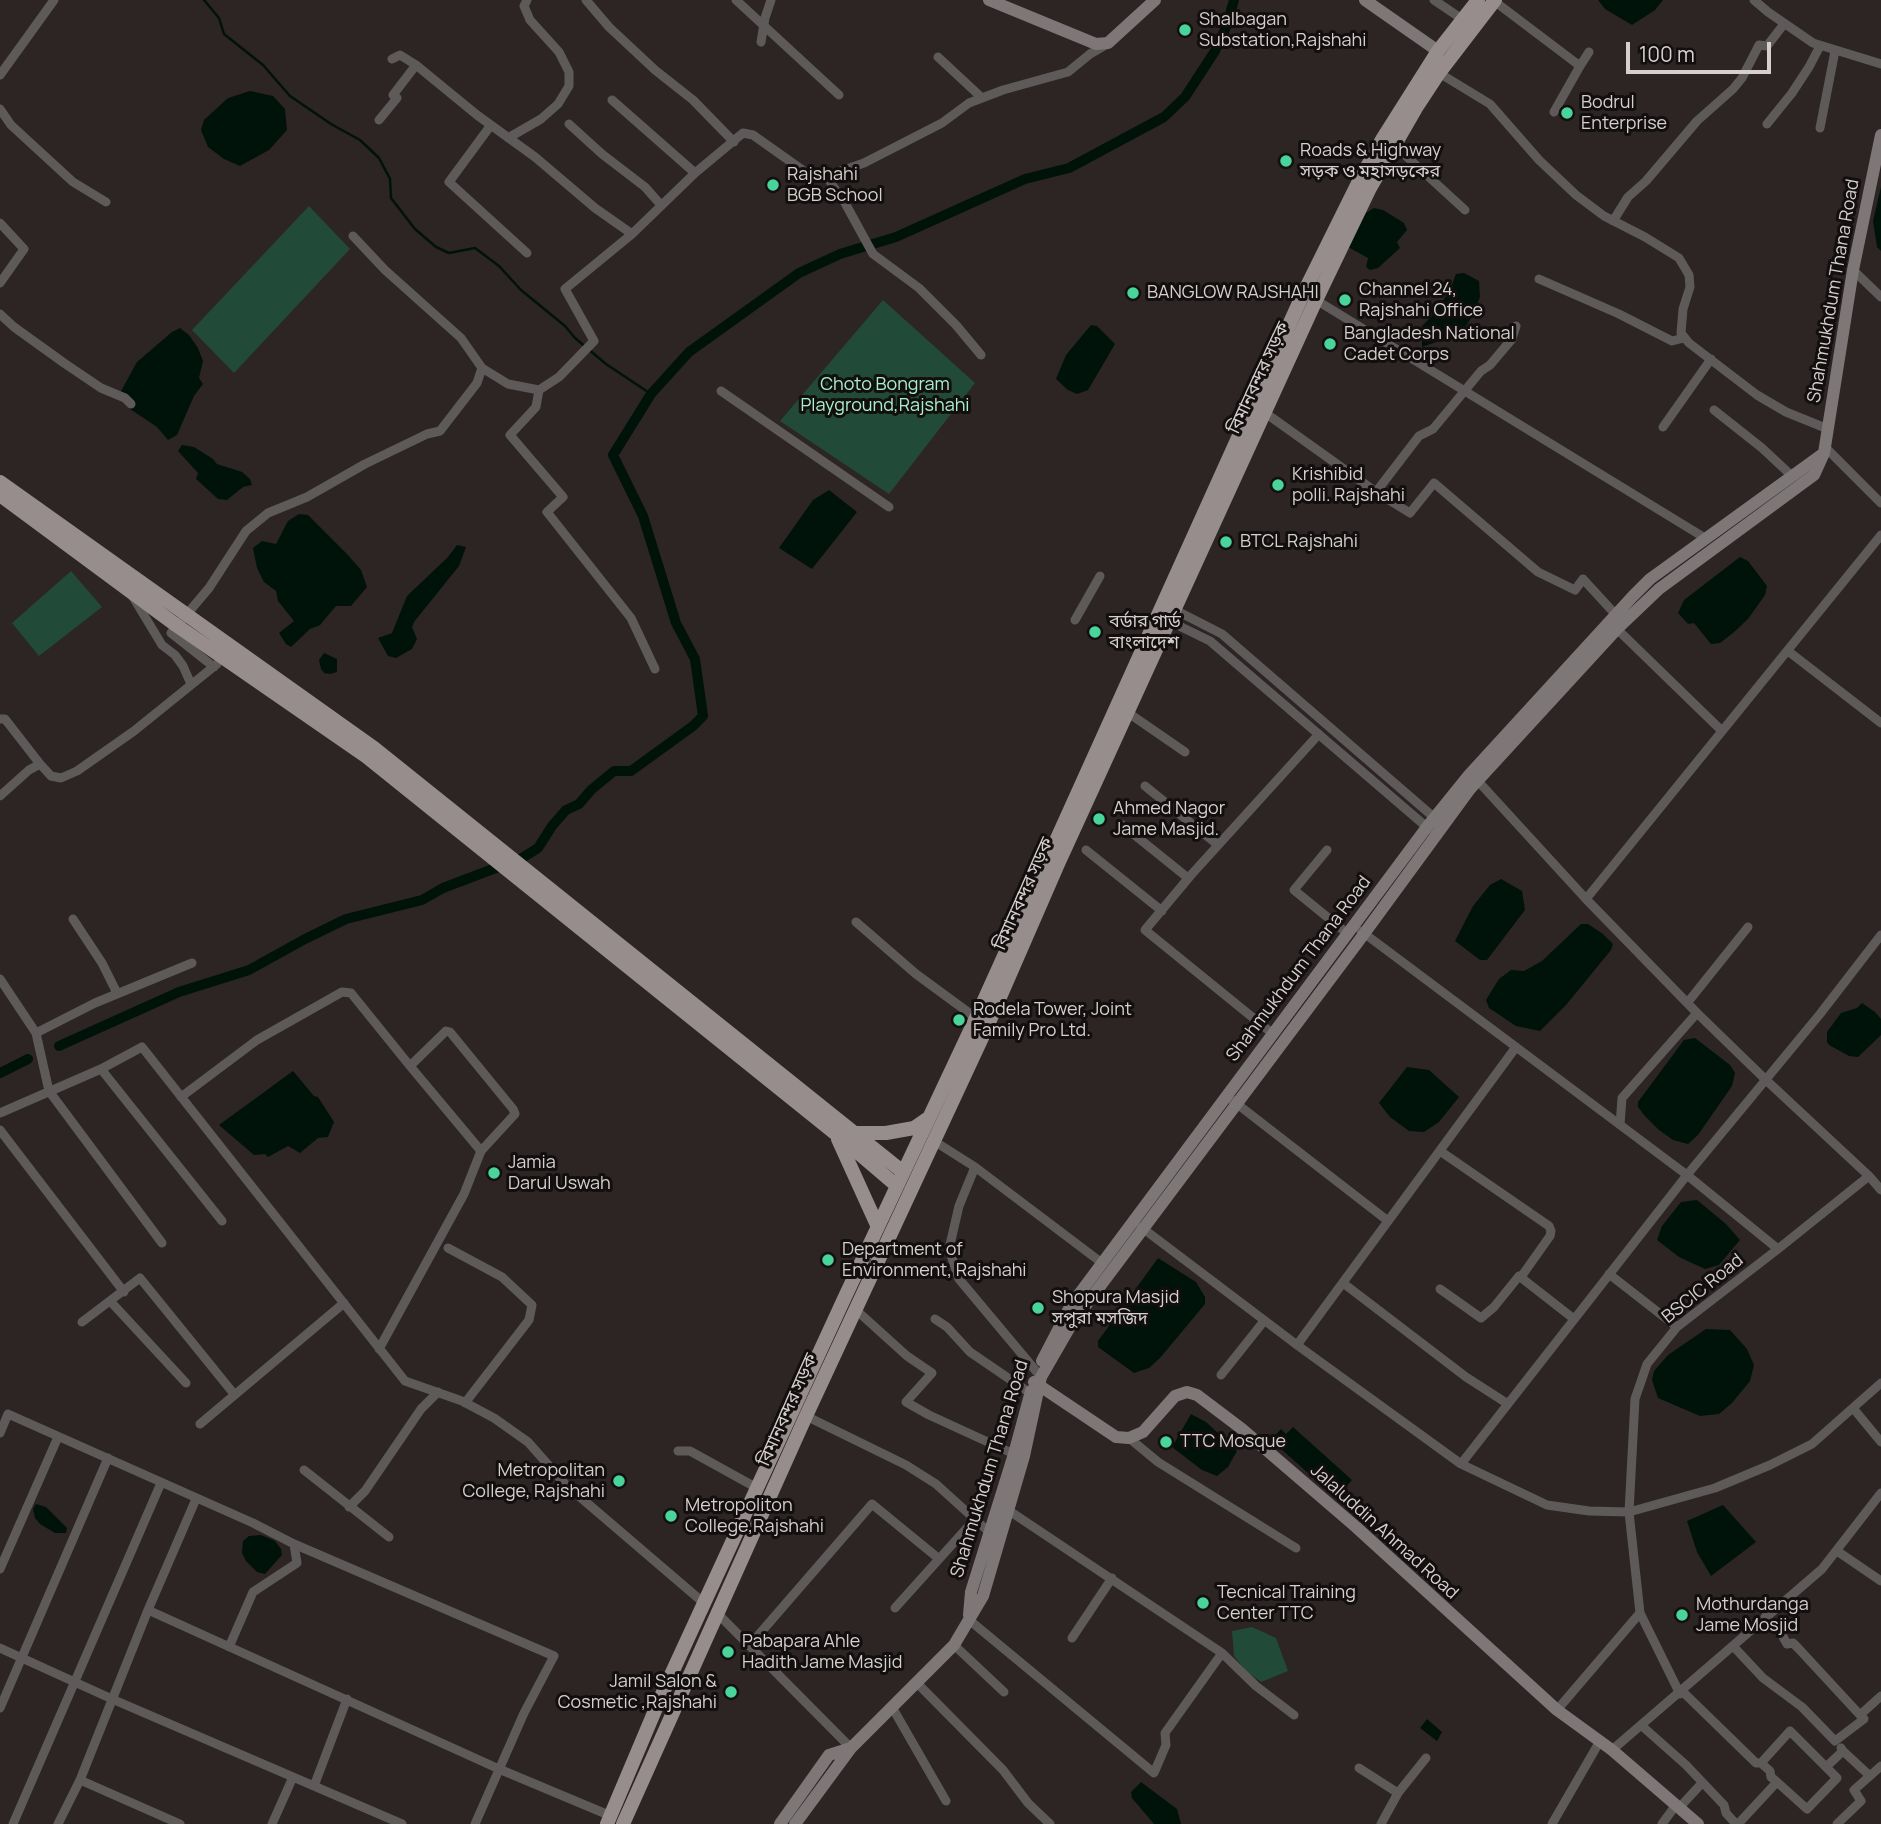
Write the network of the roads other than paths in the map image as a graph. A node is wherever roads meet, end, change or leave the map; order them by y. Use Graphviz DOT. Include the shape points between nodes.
graph roads {
  1 [pos="54,0"];
  2 [pos="527,0"];
  3 [pos="586,0"];
  4 [pos="736,0"];
  5 [pos="771,0"];
  6 [pos="989,0"];
  7 [pos="1155,0"];
  8 [pos="1365,0"];
  9 [pos="1478,0"];
  10 [pos="1754,0"];
  11 [pos="1438,1"];
  12 [pos="1495,1"];
  13 [pos="1462,19"];
  14 [pos="1784,24"];
  15 [pos="763,26"];
  16 [pos="761,42"];
  17 [pos="1108,43"];
  18 [pos="1820,46"];
  19 [pos="1438,51"];
  20 [pos="1835,51"];
  21 [pos="1589,52"];
  22 [pos="938,57"];
  23 [pos="392,59"];
  24 [pos="1881,64"];
  25 [pos="416,65"];
  26 [pos="1580,66"];
  27 [pos="1439,72"];
  28 [pos="0,75"];
  29 [pos="839,95"];
  30 [pos="982,98"];
  31 [pos="612,100"];
  32 [pos="0,109"];
  33 [pos="1554,112"];
  34 [pos="379,120"];
  35 [pos="569,124"];
  36 [pos="1767,124"];
  37 [pos="491,125"];
  38 [pos="1820,128"];
  39 [pos="1881,135"];
  40 [pos="508,138"];
  41 [pos="734,142"];
  42 [pos="1394,145"];
  43 [pos="695,173"];
  44 [pos="826,176"];
  45 [pos="106,202"];
  46 [pos="661,205"];
  47 [pos="1465,210"];
  48 [pos="1613,221"];
  49 [pos="0,223"];
  50 [pos="632,234"];
  51 [pos="353,236"];
  52 [pos="527,253"];
  53 [pos="1853,270"];
  54 [pos="1539,279"];
  55 [pos="0,283"];
  56 [pos="1881,297"];
  57 [pos="1316,300"];
  58 [pos="0,314"];
  59 [pos="1516,326"];
  60 [pos="1684,338"];
  61 [pos="981,355"];
  62 [pos="1710,359"];
  63 [pos="482,368"];
  64 [pos="538,390"];
  65 [pos="1466,390"];
  66 [pos="721,391"];
  67 [pos="131,404"];
  68 [pos="1714,410"];
  69 [pos="1264,412"];
  70 [pos="1663,427"];
  71 [pos="1828,429"];
  72 [pos="1824,450"];
  73 [pos="1792,476"];
  74 [pos="0,482"];
  75 [pos="1376,492"];
  76 [pos="0,495"];
  77 [pos="1881,503"];
  78 [pos="889,507"];
  79 [pos="1881,535"];
  80 [pos="1705,538"];
  81 [pos="1197,545"];
  82 [pos="1100,576"];
  83 [pos="129,590"];
  84 [pos="1172,615"];
  85 [pos="1616,615"];
  86 [pos="180,620"];
  87 [pos="1075,620"];
  88 [pos="1618,629"];
  89 [pos="1788,651"];
  90 [pos="218,662"];
  91 [pos="655,669"];
  92 [pos="191,684"];
  93 [pos="1127,712"];
  94 [pos="0,719"];
  95 [pos="1881,723"];
  96 [pos="1722,731"];
  97 [pos="1319,734"];
  98 [pos="1185,752"];
  99 [pos="40,764"];
  100 [pos="1477,780"];
  101 [pos="1145,786"];
  102 [pos="0,796"];
  103 [pos="1121,824"];
  104 [pos="1435,826"];
  105 [pos="1218,845"];
  106 [pos="1086,850"];
  107 [pos="1326,850"];
  108 [pos="498,854"];
  109 [pos="522,873"];
  110 [pos="1188,878"];
  111 [pos="1586,899"];
  112 [pos="1162,911"];
  113 [pos="73,919"];
  114 [pos="856,922"];
  115 [pos="1748,927"];
  116 [pos="1356,931"];
  117 [pos="1881,935"];
  118 [pos="192,963"];
  119 [pos="0,979"];
  120 [pos="117,993"];
  121 [pos="1688,1002"];
  122 [pos="1697,1013"];
  123 [pos="976,1018"];
  124 [pos="36,1033"];
  125 [pos="1273,1034"];
  126 [pos="1516,1047"];
  127 [pos="410,1066"];
  128 [pos="101,1069"];
  129 [pos="1766,1080"];
  130 [pos="49,1091"];
  131 [pos="181,1097"];
  132 [pos="1231,1100"];
  133 [pos="0,1113"];
  134 [pos="928,1119"];
  135 [pos="1620,1125"];
  136 [pos="0,1130"];
  137 [pos="855,1133"];
  138 [pos="836,1134"];
  139 [pos="934,1142"];
  140 [pos="481,1151"];
  141 [pos="1440,1151"];
  142 [pos="975,1167"];
  143 [pos="903,1172"];
  144 [pos="1687,1175"];
  145 [pos="1869,1175"];
  146 [pos="1879,1184"];
  147 [pos="897,1186"];
  148 [pos="222,1221"];
  149 [pos="1388,1221"];
  150 [pos="1138,1225"];
  151 [pos="878,1227"];
  152 [pos="162,1243"];
  153 [pos="448,1248"];
  154 [pos="1779,1249"];
  155 [pos="1102,1263"];
  156 [pos="1609,1274"];
  157 [pos="1521,1277"];
  158 [pos="1343,1283"];
  159 [pos="1440,1289"];
  160 [pos="124,1292"];
  161 [pos="111,1301"];
  162 [pos="344,1303"];
  163 [pos="855,1309"];
  164 [pos="935,1319"];
  165 [pos="1574,1319"];
  166 [pos="1264,1321"];
  167 [pos="82,1322"];
  168 [pos="1677,1326"];
  169 [pos="1297,1345"];
  170 [pos="379,1349"];
  171 [pos="1221,1375"];
  172 [pos="1036,1382"];
  173 [pos="186,1383"];
  174 [pos="1881,1383"];
  175 [pos="438,1392"];
  176 [pos="233,1394"];
  177 [pos="465,1403"];
  178 [pos="1508,1404"];
  179 [pos="1853,1408"];
  180 [pos="4,1414"];
  181 [pos="806,1416"];
  182 [pos="200,1424"];
  183 [pos="0,1433"];
  184 [pos="58,1437"];
  185 [pos="1129,1438"];
  186 [pos="1881,1442"];
  187 [pos="678,1451"];
  188 [pos="1014,1454"];
  189 [pos="108,1458"];
  190 [pos="1461,1464"];
  191 [pos="304,1470"];
  192 [pos="161,1482"];
  193 [pos="757,1488"];
  194 [pos="1881,1493"];
  195 [pos="195,1499"];
  196 [pos="349,1507"];
  197 [pos="1008,1510"];
  198 [pos="1629,1512"];
  199 [pos="975,1520"];
  200 [pos="989,1532"];
  201 [pos="389,1537"];
  202 [pos="293,1544"];
  203 [pos="1296,1548"];
  204 [pos="1837,1550"];
  205 [pos="938,1558"];
  206 [pos="0,1569"];
  207 [pos="1112,1577"];
  208 [pos="1881,1581"];
  209 [pos="711,1608"];
  210 [pos="895,1608"];
  211 [pos="148,1611"];
  212 [pos="1640,1613"];
  213 [pos="1765,1617"];
  214 [pos="968,1619"];
  215 [pos="1072,1638"];
  216 [pos="749,1646"];
  217 [pos="954,1646"];
  218 [pos="1733,1646"];
  219 [pos="229,1647"];
  220 [pos="0,1648"];
  221 [pos="1222,1653"];
  222 [pos="22,1657"];
  223 [pos="74,1682"];
  224 [pos="916,1683"];
  225 [pos="1004,1692"];
  226 [pos="1681,1693"];
  227 [pos="1881,1696"];
  228 [pos="112,1699"];
  229 [pos="347,1699"];
  230 [pos="0,1707"];
  231 [pos="892,1707"];
  232 [pos="1557,1710"];
  233 [pos="1294,1714"];
  234 [pos="1860,1715"];
  235 [pos="1642,1726"];
  236 [pos="1600,1741"];
  237 [pos="1836,1741"];
  238 [pos="851,1748"];
  239 [pos="1612,1751"];
  240 [pos="1843,1751"];
  241 [pos="1426,1758"];
  242 [pos="1761,1763"];
  243 [pos="1827,1766"];
  244 [pos="1881,1766"];
  245 [pos="1359,1768"];
  246 [pos="499,1769"];
  247 [pos="1870,1776"];
  248 [pos="293,1777"];
  249 [pos="80,1780"];
  250 [pos="1777,1782"];
  251 [pos="1702,1783"];
  252 [pos="314,1786"];
  253 [pos="1398,1793"];
  254 [pos="946,1801"];
  255 [pos="1678,1807"];
  256 [pos="614,1821"];
  257 [pos="1556,1823"];
  258 [pos="13,1824"];
  259 [pos="58,1824"];
  260 [pos="180,1824"];
  261 [pos="272,1824"];
  262 [pos="402,1824"];
  263 [pos="475,1824"];
  264 [pos="780,1824"];
  265 [pos="795,1824"];
  266 [pos="1050,1824"];
  267 [pos="1381,1824"];
  268 [pos="1661,1824"];
  269 [pos="1698,1824"];
  270 [pos="1737,1824"];
  271 [pos="1837,1824"];
  1 -- 28 [label="street"];
  2 -- 40 [label="street" via="524,6 530,20 559,52 569,72 569,86 541,119"];
  3 -- 41 [label="street" via="609,27"];
  4 -- 15 [label="street"];
  5 -- 15 [label="street"];
  6 -- 17 [label="main road" via="1075,38"];
  7 -- 17 [label="main road"];
  8 -- 19 [label="main road"];
  9 -- 13 [label="main road, বিমানবন্দর সড়ক"];
  10 -- 14 [label="street"];
  11 -- 13 [label="street"];
  12 -- 26 [label="street"];
  12 -- 27 [label="main road, বিমানবন্দর সড়ক"];
  13 -- 19 [label="main road, বিমানবন্দর সড়ক"];
  14 -- 18 [label="street"];
  14 -- 48 [label="street" via="1767,46 1759,45 1733,89 1697,121 1628,197"];
  15 -- 16 [label="street"];
  15 -- 29 [label="street"];
  17 -- 30 [label="street" via="1068,72"];
  18 -- 20 [label="street"];
  18 -- 36 [label="street"];
  19 -- 81 [label="main road, বিমানবন্দর সড়ক" via="1357,183 1303,294"];
  20 -- 24 [label="street"];
  20 -- 38 [label="street"];
  21 -- 26 [label="street"];
  22 -- 30 [label="street"];
  23 -- 25 [label="street" via="400,55"];
  25 -- 34 [label="street"];
  25 -- 37 [label="street"];
  26 -- 33 [label="street"];
  27 -- 42 [label="main road, বিমানবন্দর সড়ক"];
  27 -- 48 [label="street" via="1490,104 1558,179"];
  30 -- 44 [label="street" via="864,163"];
  31 -- 43 [label="street"];
  32 -- 45 [label="street" via="74,182"];
  35 -- 46 [label="street"];
  37 -- 40 [label="street"];
  37 -- 52 [label="street" via="449,182"];
  39 -- 53 [label="main road, Shahmukhdum Thana Road"];
  40 -- 50 [label="street"];
  41 -- 43 [label="street"];
  41 -- 44 [label="street" via="743,133 753,135 808,174"];
  42 -- 47 [label="street"];
  42 -- 57 [label="main road, বিমানবন্দর সড়ক"];
  43 -- 46 [label="street"];
  44 -- 61 [label="street" via="873,254 919,288"];
  46 -- 50 [label="street"];
  48 -- 60 [label="street" via="1679,258 1689,275 1690,288 1683,309"];
  49 -- 55 [label="street" via="24,249"];
  50 -- 64 [label="street" via="565,289 594,341 559,377"];
  51 -- 63 [label="street" via="460,338"];
  53 -- 56 [label="street"];
  53 -- 71 [label="main road, Shahmukhdum Thana Road"];
  54 -- 60 [label="street" via="1672,341"];
  57 -- 65 [label="street"];
  57 -- 69 [label="main road, বিমানবন্দর সড়ক"];
  58 -- 67 [label="street" via="82,375"];
  59 -- 65 [label="street" via="1512,339"];
  60 -- 62 [label="street"];
  62 -- 70 [label="street"];
  62 -- 71 [label="street" via="1758,395"];
  63 -- 64 [label="street" via="508,384"];
  63 -- 86 [label="street" via="477,383 440,430 268,513 246,531 209,588"];
  64 -- 91 [label="street" via="536,407 510,435 564,497 547,512 631,618"];
  65 -- 75 [label="street" via="1433,429 1419,436"];
  65 -- 80 [label="street"];
  66 -- 78 [label="street"];
  68 -- 73 [label="street"];
  69 -- 75 [label="street"];
  69 -- 81 [label="main road, বিমানবন্দর সড়ক"];
  71 -- 72 [label="main road, Shahmukhdum Thana Road"];
  72 -- 73 [label="main road, Shahmukhdum Thana Road"];
  72 -- 77 [label="street"];
  72 -- 88 [label="main road, Shahmukhdum Thana Road" via="1809,480 1659,589"];
  73 -- 80 [label="main road, Shahmukhdum Thana Road"];
  74 -- 86 [label="main road"];
  75 -- 85 [label="street" via="1410,513 1434,483 1538,572 1575,590 1583,579"];
  76 -- 83 [label="main road"];
  79 -- 89 [label="street"];
  80 -- 85 [label="main road, Shahmukhdum Thana Road" via="1650,579"];
  81 -- 84 [label="main road, বিমানবন্দর সড়ক"];
  81 -- 123 [label="main road, বিমানবন্দর সড়ক"];
  82 -- 87 [label="street"];
  83 -- 86 [label="main road"];
  83 -- 92 [label="street"];
  84 -- 93 [label="main road, বিমানবন্দর সড়ক"];
  84 -- 97 [label="street" via="1210,641"];
  84 -- 104 [label="street" via="1222,634"];
  85 -- 104 [label="main road, Shahmukhdum Thana Road" via="1469,775"];
  86 -- 90 [label="main road"];
  86 -- 108 [label="main road" via="374,748"];
  88 -- 96 [label="street"];
  88 -- 100 [label="main road, Shahmukhdum Thana Road"];
  89 -- 95 [label="street"];
  89 -- 96 [label="street"];
  90 -- 92 [label="street"];
  90 -- 108 [label="main road" via="367,757"];
  92 -- 99 [label="street" via="77,771 61,778 51,776"];
  93 -- 98 [label="street"];
  93 -- 139 [label="main road, বিমানবন্দর সড়ক"];
  94 -- 99 [label="street" via="5,719"];
  96 -- 111 [label="street"];
  97 -- 104 [label="street"];
  97 -- 105 [label="street"];
  99 -- 102 [label="street"];
  100 -- 104 [label="main road, Shahmukhdum Thana Road"];
  100 -- 111 [label="street"];
  101 -- 105 [label="street"];
  103 -- 110 [label="street"];
  104 -- 116 [label="main road, Shahmukhdum Thana Road"];
  105 -- 110 [label="street"];
  106 -- 112 [label="street"];
  107 -- 116 [label="street" via="1294,890"];
  108 -- 109 [label="main road"];
  109 -- 137 [label="main road"];
  109 -- 138 [label="main road"];
  110 -- 112 [label="street"];
  111 -- 121 [label="street"];
  112 -- 125 [label="street" via="1145,930"];
  113 -- 120 [label="street"];
  114 -- 123 [label="street"];
  115 -- 121 [label="street"];
  116 -- 125 [label="main road, Shahmukhdum Thana Road"];
  116 -- 126 [label="street"];
  116 -- 132 [label="main road, Shahmukhdum Thana Road"];
  117 -- 129 [label="street"];
  118 -- 120 [label="street"];
  119 -- 124 [label="street"];
  120 -- 124 [label="street"];
  121 -- 122 [label="street"];
  122 -- 129 [label="street"];
  122 -- 135 [label="street" via="1622,1098"];
  123 -- 134 [label="main road, বিমানবন্দর সড়ক"];
  124 -- 130 [label="street"];
  125 -- 132 [label="main road, Shahmukhdum Thana Road"];
  126 -- 135 [label="street"];
  126 -- 141 [label="street"];
  127 -- 131 [label="street" via="351,993 342,992 257,1040"];
  127 -- 140 [label="street"];
  127 -- 140 [label="street" via="446,1031 454,1036 515,1114"];
  128 -- 130 [label="street"];
  128 -- 131 [label="street" via="142,1047"];
  128 -- 148 [label="street"];
  129 -- 144 [label="street"];
  129 -- 145 [label="street"];
  130 -- 133 [label="street"];
  130 -- 152 [label="street"];
  131 -- 162 [label="street"];
  132 -- 149 [label="street"];
  132 -- 150 [label="main road, Shahmukhdum Thana Road"];
  134 -- 137 [label="main road" via="914,1128"];
  134 -- 143 [label="main road, বিমানবন্দর সড়ক"];
  135 -- 144 [label="street"];
  136 -- 160 [label="street"];
  137 -- 143 [label="main road"];
  138 -- 147 [label="main road"];
  138 -- 151 [label="main road"];
  139 -- 142 [label="street"];
  139 -- 163 [label="main road, বিমানবন্দর সড়ক"];
  140 -- 170 [label="street" via="464,1194"];
  141 -- 149 [label="street"];
  141 -- 157 [label="street" via="1549,1226 1550,1236"];
  142 -- 155 [label="street"];
  142 -- 172 [label="street" via="949,1249 959,1279"];
  143 -- 147 [label="main road, বিমানবন্দর সড়ক"];
  144 -- 154 [label="street"];
  144 -- 156 [label="street"];
  145 -- 146 [label="street"];
  145 -- 154 [label="street, BSCIC Road"];
  147 -- 151 [label="main road, বিমানবন্দর সড়ক"];
  149 -- 158 [label="street"];
  150 -- 155 [label="main road, Shahmukhdum Thana Road"];
  150 -- 166 [label="street"];
  150 -- 172 [label="main road, Shahmukhdum Thana Road"];
  151 -- 193 [label="main road, বিমানবন্দর সড়ক"];
  153 -- 177 [label="street" via="502,1277 532,1305 530,1320"];
  154 -- 168 [label="street, BSCIC Road"];
  155 -- 172 [label="main road, Shahmukhdum Thana Road" via="1062,1319"];
  156 -- 165 [label="street"];
  156 -- 168 [label="street"];
  157 -- 159 [label="street" via="1481,1318"];
  157 -- 165 [label="street"];
  158 -- 169 [label="street"];
  158 -- 178 [label="street"];
  160 -- 161 [label="street"];
  160 -- 176 [label="street" via="140,1278"];
  161 -- 167 [label="street"];
  161 -- 173 [label="street"];
  162 -- 170 [label="street"];
  162 -- 176 [label="street"];
  163 -- 181 [label="main road, বিমানবন্দর সড়ক"];
  163 -- 188 [label="street" via="932,1373 906,1402"];
  164 -- 172 [label="street" via="970,1352"];
  165 -- 178 [label="street"];
  166 -- 169 [label="street"];
  166 -- 171 [label="street"];
  168 -- 198 [label="street, BSCIC Road" via="1647,1364 1635,1399"];
  169 -- 190 [label="street"];
  170 -- 175 [label="street" via="405,1381"];
  172 -- 185 [label="main road" via="1116,1437"];
  172 -- 188 [label="main road, Shahmukhdum Thana Road"];
  172 -- 197 [label="main road, Shahmukhdum Thana Road" via="1024,1456"];
  174 -- 179 [label="street"];
  175 -- 177 [label="street"];
  175 -- 196 [label="street"];
  176 -- 182 [label="street"];
  177 -- 209 [label="street" via="527,1443 566,1485"];
  178 -- 190 [label="street"];
  179 -- 186 [label="street"];
  179 -- 198 [label="street" via="1812,1444 1770,1465 1716,1488"];
  180 -- 183 [label="street"];
  180 -- 184 [label="street"];
  181 -- 199 [label="street" via="906,1465 936,1484"];
  181 -- 209 [label="main road, বিমানবন্দর সড়ক"];
  184 -- 189 [label="street"];
  184 -- 206 [label="street"];
  185 -- 203 [label="street" via="1158,1462"];
  185 -- 232 [label="main road, Jalaluddin Ahmad Road" via="1143,1432 1175,1396 1197,1395 1356,1527"];
  187 -- 193 [label="street" via="690,1451"];
  188 -- 200 [label="main road, Shahmukhdum Thana Road"];
  189 -- 192 [label="street"];
  189 -- 222 [label="street"];
  190 -- 198 [label="street" via="1547,1505"];
  191 -- 196 [label="street"];
  192 -- 195 [label="street"];
  192 -- 223 [label="street"];
  193 -- 209 [label="main road, বিমানবন্দর সড়ক"];
  194 -- 204 [label="street"];
  195 -- 202 [label="street"];
  195 -- 211 [label="street"];
  196 -- 201 [label="street"];
  197 -- 207 [label="street"];
  197 -- 214 [label="main road, Shahmukhdum Thana Road" via="983,1596"];
  198 -- 212 [label="street, BSCIC Road"];
  199 -- 200 [label="street"];
  199 -- 205 [label="street"];
  200 -- 214 [label="main road, Shahmukhdum Thana Road"];
  202 -- 219 [label="street" via="297,1563 253,1592"];
  202 -- 246 [label="street" via="554,1656"];
  204 -- 208 [label="street"];
  204 -- 213 [label="street" via="1822,1569"];
  205 -- 210 [label="street"];
  205 -- 216 [label="street" via="872,1504"];
  207 -- 215 [label="street"];
  207 -- 221 [label="street"];
  209 -- 216 [label="street"];
  209 -- 256 [label="main road, বিমানবন্দর সড়ক"];
  211 -- 219 [label="street"];
  211 -- 228 [label="street"];
  212 -- 226 [label="street, BSCIC Road"];
  212 -- 232 [label="street"];
  213 -- 218 [label="street"];
  213 -- 234 [label="street"];
  214 -- 217 [label="main road, Shahmukhdum Thana Road"];
  214 -- 221 [label="street" via="1154,1773 1166,1745 1165,1733"];
  216 -- 238 [label="street"];
  217 -- 224 [label="main road, Shahmukhdum Thana Road"];
  217 -- 225 [label="street"];
  218 -- 226 [label="street"];
  218 -- 237 [label="street"];
  219 -- 229 [label="street"];
  220 -- 222 [label="street"];
  221 -- 233 [label="street"];
  222 -- 223 [label="street"];
  222 -- 230 [label="street"];
  223 -- 228 [label="street"];
  223 -- 258 [label="street"];
  224 -- 231 [label="main road, Shahmukhdum Thana Road"];
  224 -- 266 [label="street"];
  226 -- 235 [label="street"];
  226 -- 242 [label="street, BSCIC Road"];
  227 -- 234 [label="street"];
  228 -- 248 [label="street"];
  228 -- 249 [label="street"];
  229 -- 246 [label="street"];
  229 -- 252 [label="street"];
  231 -- 238 [label="main road, Shahmukhdum Thana Road"];
  231 -- 254 [label="street"];
  232 -- 236 [label="main road, Jalaluddin Ahmad Road"];
  234 -- 237 [label="street" via="1864,1718"];
  235 -- 239 [label="street"];
  235 -- 251 [label="street"];
  236 -- 239 [label="main road, Jalaluddin Ahmad Road"];
  236 -- 257 [label="street"];
  237 -- 240 [label="street"];
  238 -- 264 [label="main road, Shahmukhdum Thana Road" via="829,1755"];
  238 -- 265 [label="main road, Shahmukhdum Thana Road"];
  239 -- 255 [label="main road, Jalaluddin Ahmad Road"];
  240 -- 243 [label="street"];
  240 -- 247 [label="street"];
  241 -- 253 [label="street"];
  242 -- 243 [label="street" via="1790,1731"];
  242 -- 250 [label="street, BSCIC Road"];
  243 -- 250 [label="street, BSCIC Road" via="1837,1778 1807,1809"];
  244 -- 247 [label="street"];
  245 -- 253 [label="street"];
  246 -- 256 [label="street"];
  246 -- 263 [label="street"];
  247 -- 271 [label="street" via="1854,1790 1861,1801"];
  248 -- 252 [label="street"];
  248 -- 261 [label="street"];
  249 -- 259 [label="street"];
  249 -- 260 [label="street"];
  250 -- 270 [label="street"];
  251 -- 255 [label="street"];
  251 -- 270 [label="street"];
  252 -- 262 [label="street"];
  253 -- 267 [label="street"];
  255 -- 268 [label="street"];
  255 -- 269 [label="main road, Jalaluddin Ahmad Road"];
}
